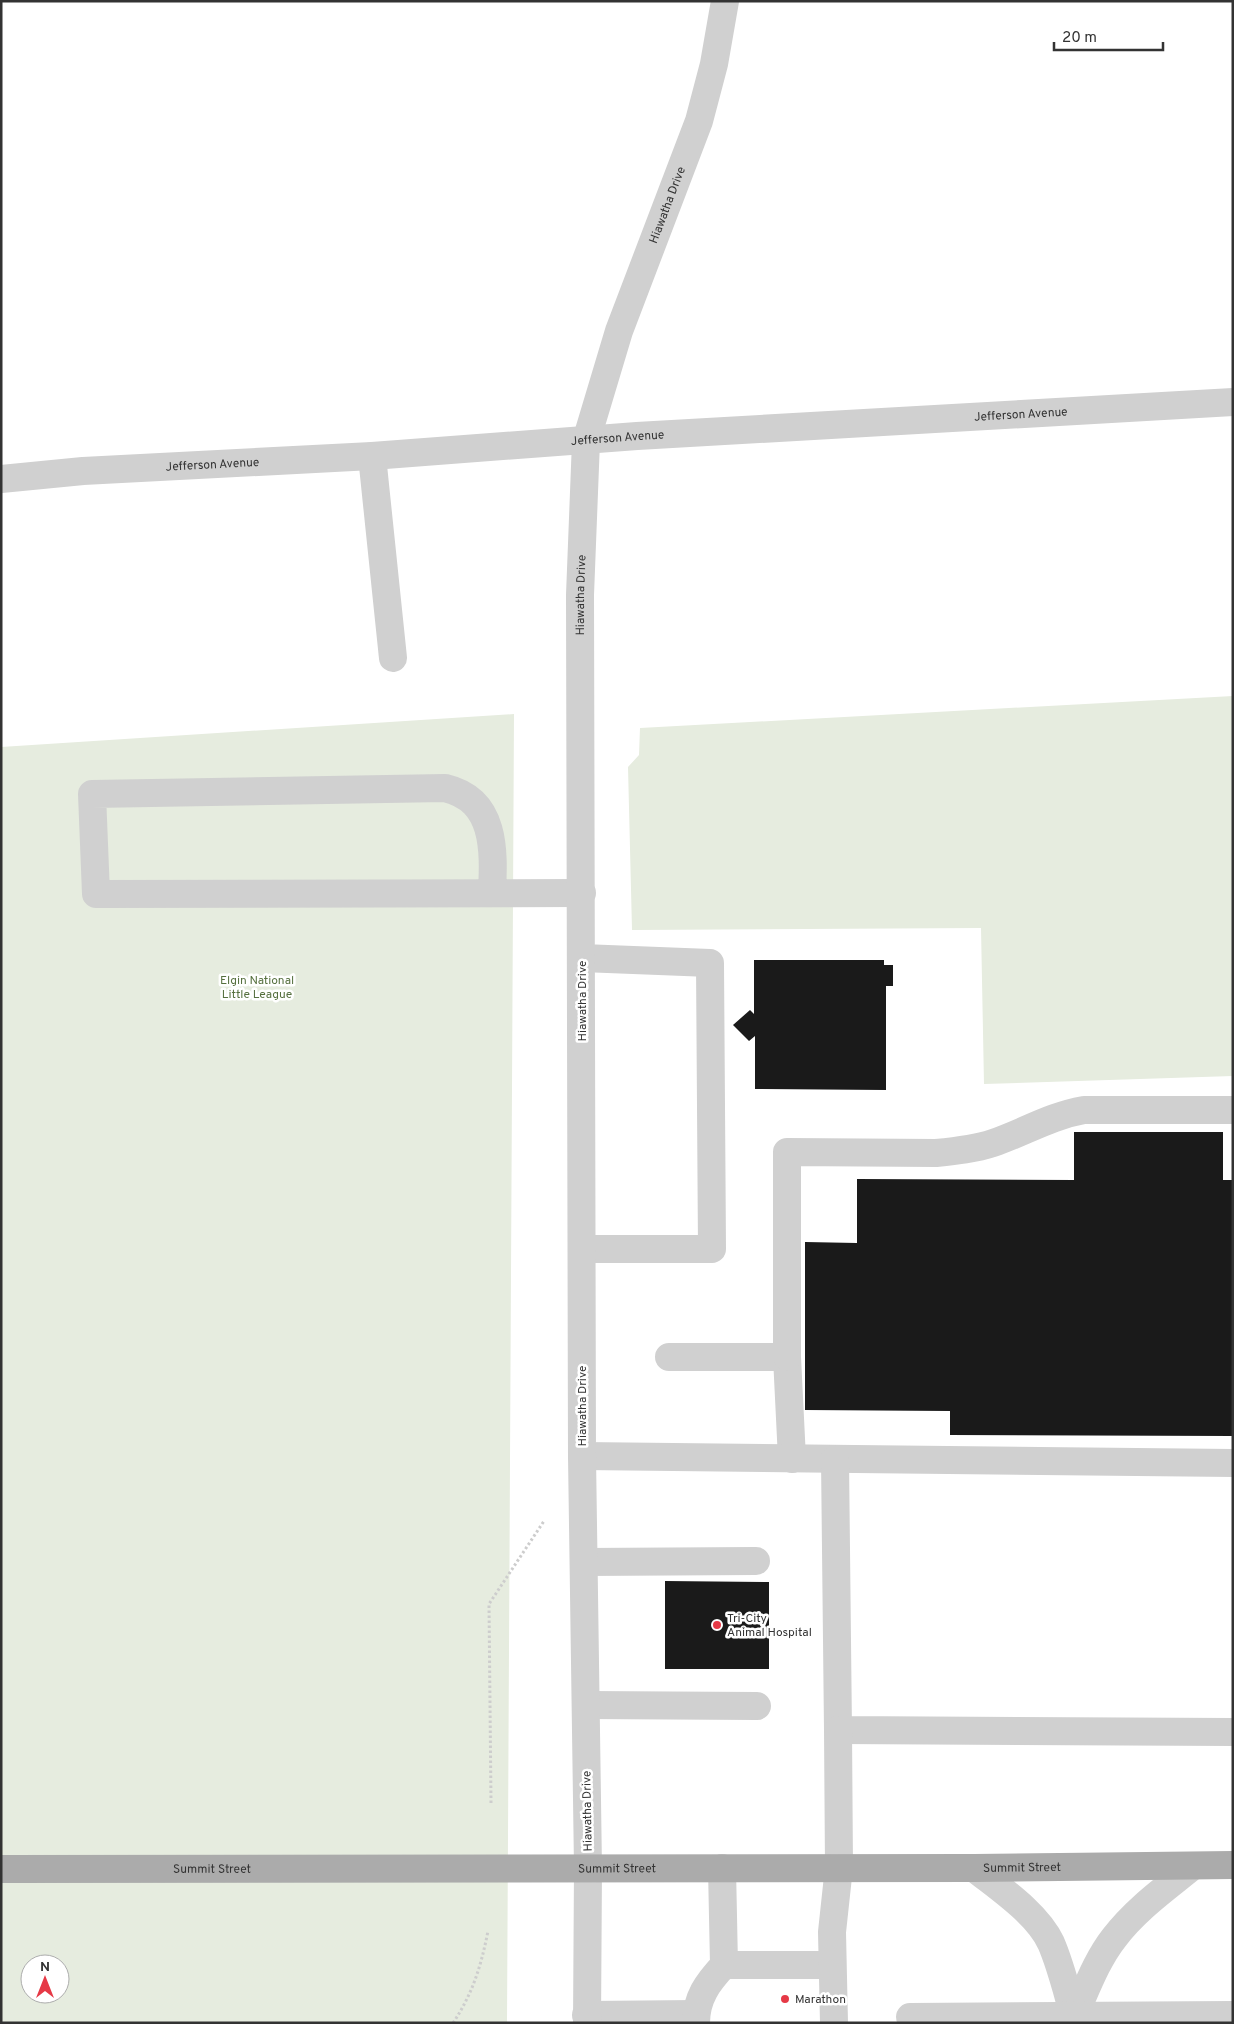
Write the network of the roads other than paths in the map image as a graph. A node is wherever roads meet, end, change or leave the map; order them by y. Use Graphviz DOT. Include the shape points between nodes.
graph roads {
  1 [pos="725,1"];
  2 [pos="1233,402"];
  3 [pos="586,441"];
  4 [pos="372,456"];
  5 [pos="1,480"];
  6 [pos="393,658"];
  7 [pos="492,893"];
  8 [pos="582,893"];
  9 [pos="582,958"];
  10 [pos="1233,1110"];
  11 [pos="582,1249"];
  12 [pos="669,1357"];
  13 [pos="787,1357"];
  14 [pos="582,1456"];
  15 [pos="792,1459"];
  16 [pos="835,1459"];
  17 [pos="1233,1463"];
  18 [pos="756,1560"];
  19 [pos="584,1562"];
  20 [pos="586,1705"];
  21 [pos="756,1706"];
  22 [pos="838,1730"];
  23 [pos="1233,1732"];
  24 [pos="1233,1865"];
  25 [pos="1193,1866"];
  26 [pos="839,1867"];
  27 [pos="588,1868"];
  28 [pos="722,1868"];
  29 [pos="974,1868"];
  30 [pos="1,1869"];
  31 [pos="724,1965"];
  32 [pos="831,1965"];
  33 [pos="1233,2015"];
  34 [pos="910,2017"];
  35 [pos="586,2019"];
  36 [pos="696,2019"];
  37 [pos="1074,2019"];
  38 [pos="1176,2019"];
  39 [pos="834,2023"];
  1 -- 3 [label="street, Hiawatha Drive" via="714,64 699,121 631,298"];
  2 -- 3 [label="street, Jefferson Avenue"];
  3 -- 4 [label="street, Jefferson Avenue"];
  3 -- 8 [label="street, Hiawatha Drive" via="580,595"];
  4 -- 5 [label="street, Jefferson Avenue" via="93,470"];
  4 -- 6 [label="street"];
  7 -- 7 [label="street" via="492,845 484,815 458,791 444,788 92,794 96,894"];
  7 -- 8 [label="street"];
  8 -- 9 [label="street, Hiawatha Drive"];
  9 -- 11 [label="street, Hiawatha Drive"];
  9 -- 11 [label="street" via="710,963 712,1249"];
  10 -- 13 [label="street" via="1084,1110 1064,1113 994,1142 936,1153 787,1152"];
  11 -- 14 [label="street, Hiawatha Drive"];
  12 -- 13 [label="street"];
  13 -- 15 [label="street"];
  14 -- 15 [label="street"];
  14 -- 19 [label="street, Hiawatha Drive"];
  15 -- 16 [label="street"];
  16 -- 17 [label="street"];
  16 -- 22 [label="street"];
  18 -- 19 [label="street"];
  19 -- 20 [label="street, Hiawatha Drive"];
  20 -- 21 [label="street"];
  20 -- 27 [label="street, Hiawatha Drive"];
  22 -- 23 [label="street"];
  22 -- 26 [label="street"];
  24 -- 25 [label="main road, Summit Street"];
  25 -- 29 [label="main road, Summit Street"];
  25 -- 37 [label="street" via="1151,1900 1114,1937 1092,1975"];
  26 -- 28 [label="main road, Summit Street"];
  26 -- 29 [label="main road, Summit Street"];
  26 -- 32 [label="street"];
  27 -- 28 [label="main road, Summit Street"];
  27 -- 30 [label="main road, Summit Street"];
  27 -- 35 [label="street, Hiawatha Drive"];
  28 -- 31 [label="street"];
  29 -- 37 [label="street" via="1019,1904 1043,1930 1058,1963"];
  31 -- 32 [label="street"];
  31 -- 36 [label="street" via="705,1986"];
  32 -- 39 [label="street"];
  33 -- 38 [label="street"];
  34 -- 37 [label="street"];
  35 -- 36 [label="street"];
  37 -- 38 [label="street"];
}
